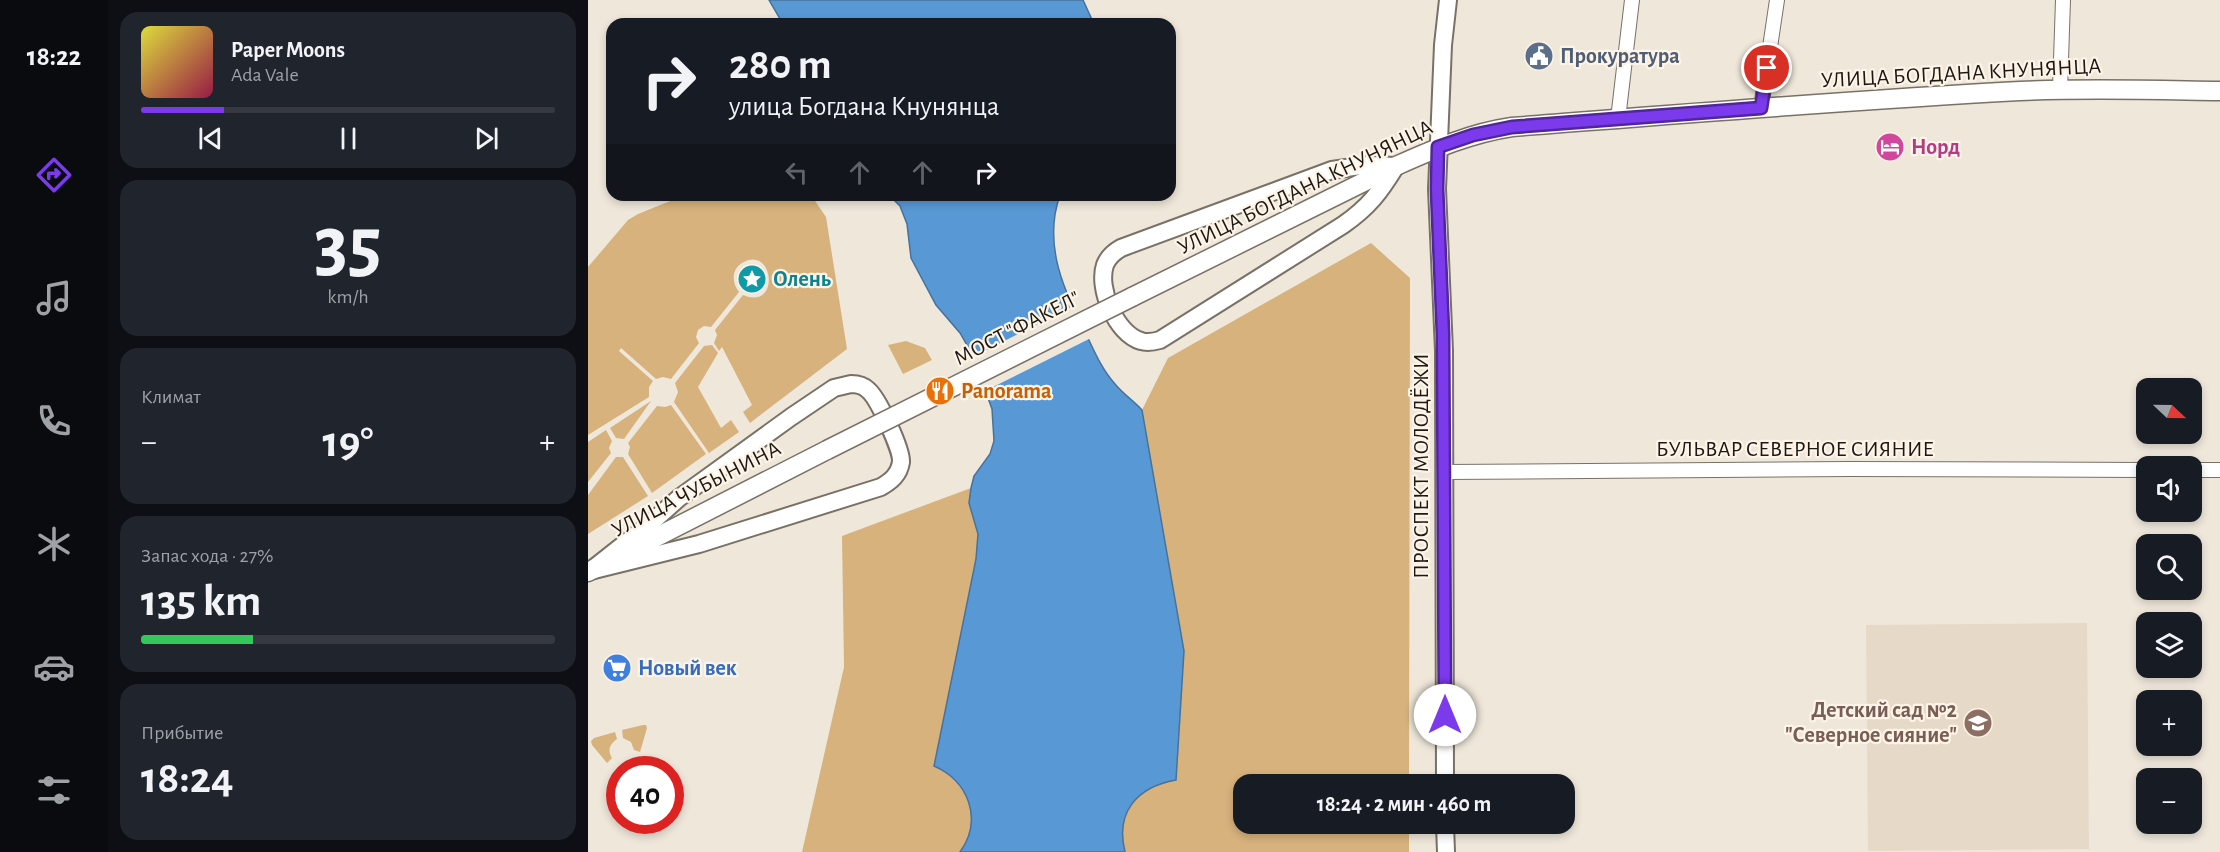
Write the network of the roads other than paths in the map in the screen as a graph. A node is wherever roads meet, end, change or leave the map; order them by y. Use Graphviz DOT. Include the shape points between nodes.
graph roads {
  1 [pos="1448,0"];
  2 [pos="1632,0"];
  3 [pos="1777,0"];
  4 [pos="2062,0"];
  5 [pos="2060,90"];
  6 [pos="2220,91"];
  7 [pos="1761,108"];
  8 [pos="1618,119"];
  9 [pos="1438,147"];
  10 [pos="1396,166"];
  11 [pos="1132,297"];
  12 [pos="826,450"];
  13 [pos="2136,470"];
  14 [pos="2202,470"];
  15 [pos="2220,470"];
  16 [pos="1443,472"];
  17 [pos="589,571"];
  18 [pos="1445,774"];
  19 [pos="1445,834"];
  20 [pos="1446,852"];
  1 -- 9 [label="street, ПРОСПЕКТ МОЛОДЁЖИ"];
  2 -- 8 [label="street"];
  3 -- 7 [label="street"];
  4 -- 5 [label="street"];
  5 -- 6 [label="main road, УЛИЦА БОГДАНА КНУНЯНЦА"];
  5 -- 7 [label="main road, УЛИЦА БОГДАНА КНУНЯНЦА"];
  7 -- 8 [label="main road, УЛИЦА БОГДАНА КНУНЯНЦА"];
  8 -- 9 [label="main road, УЛИЦА БОГДАНА КНУНЯНЦА" via="1502,129"];
  9 -- 10 [label="main road, УЛИЦА БОГДАНА КНУНЯНЦА"];
  9 -- 16 [label="street, ПРОСПЕКТ МОЛОДЁЖИ"];
  10 -- 10 [label="street" via="1332,170 1121,248 1106,262 1102,284 1119,324 1129,336 1140,341 1160,340 1362,212"];
  10 -- 11 [label="main road, УЛИЦА БОГДАНА КНУНЯНЦА"];
  11 -- 12 [label="main road, МОСТ \"ФАКЕЛ\", bridge"];
  12 -- 17 [label="main road, УЛИЦА ЧУБЫНИНА"];
  13 -- 16 [label="street, БУЛЬВАР СЕВЕРНОЕ СИЯНИЕ"];
  14 -- 15 [label="street"];
  16 -- 18 [label="street, ПРОСПЕКТ МОЛОДЁЖИ"];
  17 -- 17 [label="street" via="699,544 881,487 898,472 900,452 873,394 858,384 834,388 679,498"];
  19 -- 20 [label="street"];
}
